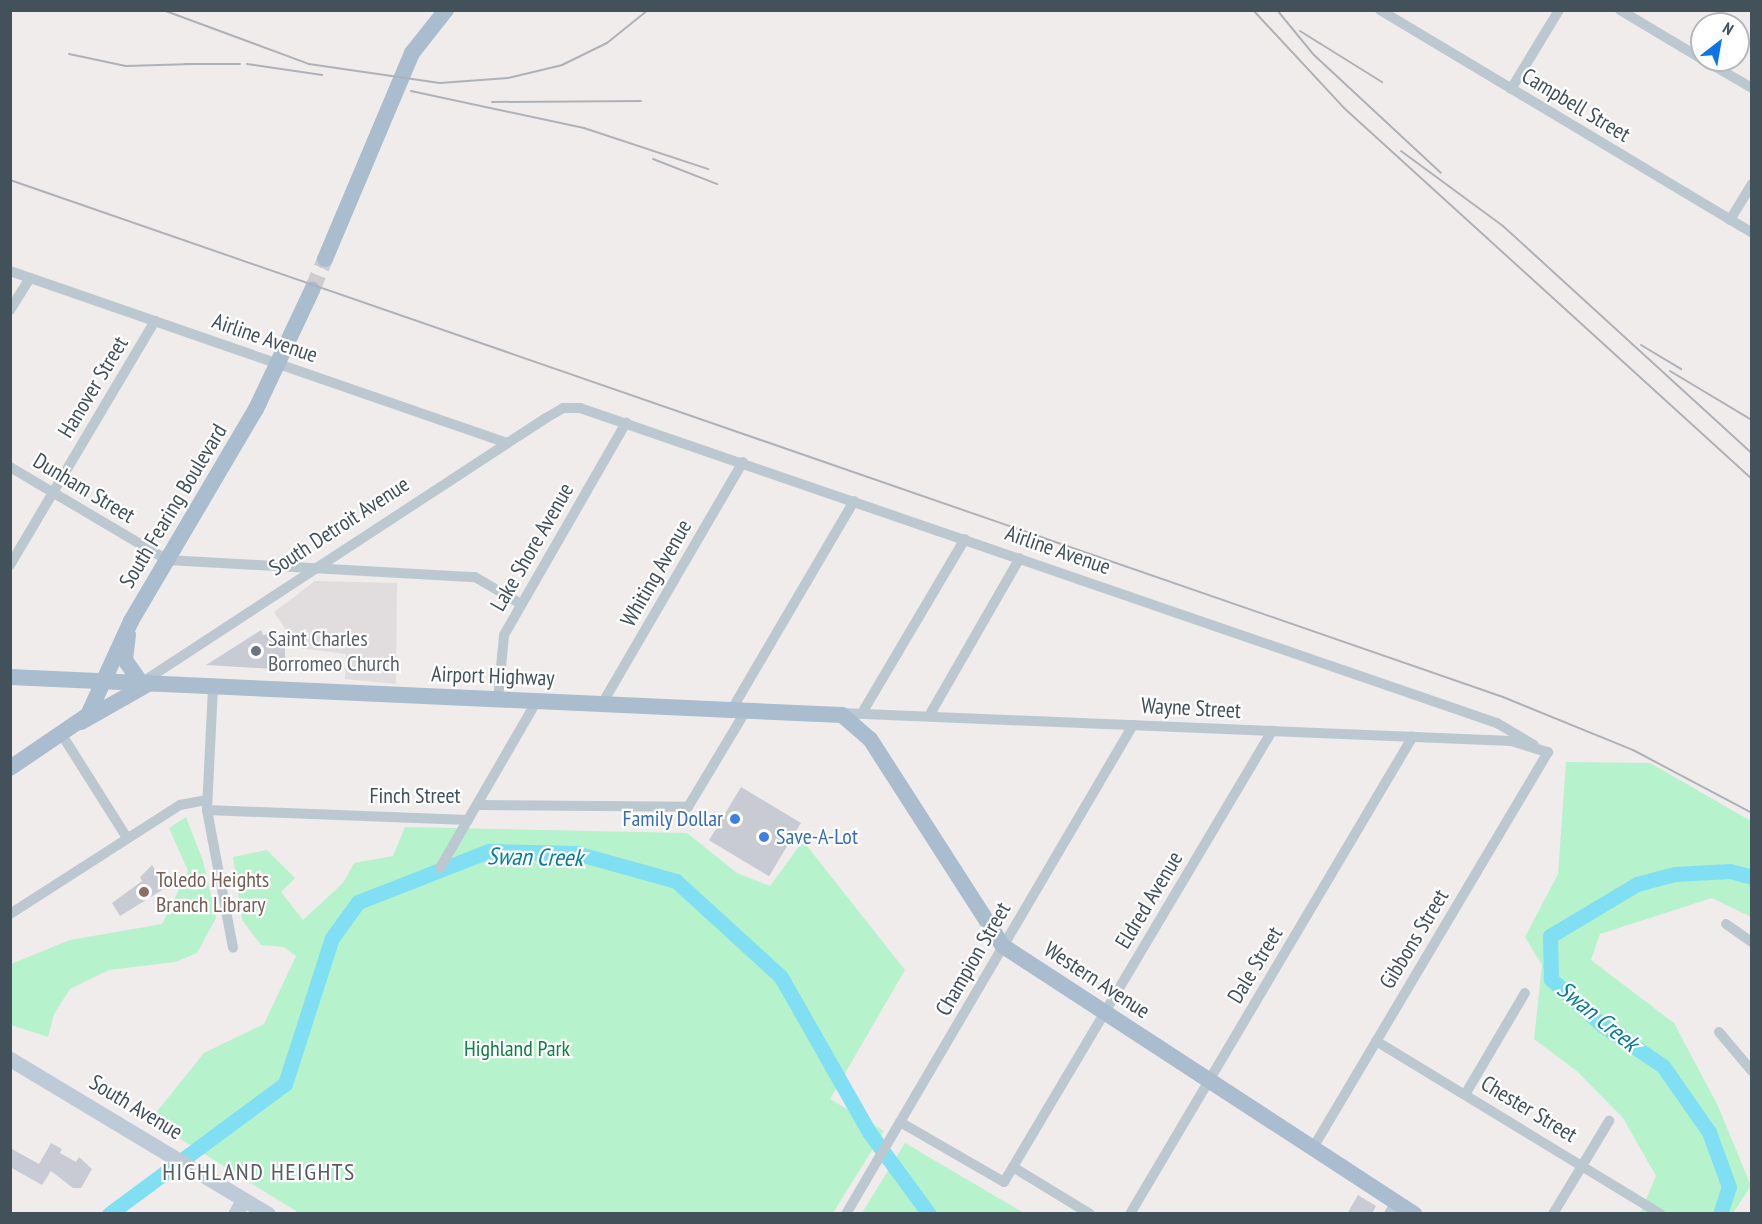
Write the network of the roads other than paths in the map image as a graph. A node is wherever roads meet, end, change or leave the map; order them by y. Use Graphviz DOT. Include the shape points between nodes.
graph roads {
  1 [pos="1380,10"];
  2 [pos="1559,10"];
  3 [pos="1620,10"];
  4 [pos="443,12"];
  5 [pos="1690,52"];
  6 [pos="1724,72"];
  7 [pos="1752,88"];
  8 [pos="1511,89"];
  9 [pos="1752,184"];
  10 [pos="1730,220"];
  11 [pos="1752,233"];
  12 [pos="325,259"];
  13 [pos="10,271"];
  14 [pos="30,278"];
  15 [pos="312,290"];
  16 [pos="10,310"];
  17 [pos="155,321"];
  18 [pos="280,364"];
  19 [pos="563,408"];
  20 [pos="626,423"];
  21 [pos="507,443"];
  22 [pos="743,462"];
  23 [pos="10,467"];
  24 [pos="53,492"];
  25 [pos="854,501"];
  26 [pos="965,539"];
  27 [pos="1020,558"];
  28 [pos="167,560"];
  29 [pos="10,565"];
  30 [pos="315,569"];
  31 [pos="521,604"];
  32 [pos="131,621"];
  33 [pos="10,677"];
  34 [pos="101,682"];
  35 [pos="146,683"];
  36 [pos="213,687"];
  37 [pos="498,699"];
  38 [pos="537,701"];
  39 [pos="602,704"];
  40 [pos="739,709"];
  41 [pos="831,713"];
  42 [pos="862,713"];
  43 [pos="929,716"];
  44 [pos="78,724"];
  45 [pos="1133,725"];
  46 [pos="1272,731"];
  47 [pos="62,735"];
  48 [pos="1413,736"];
  49 [pos="1534,744"];
  50 [pos="1548,752"];
  51 [pos="10,768"];
  52 [pos="206,805"];
  53 [pos="477,805"];
  54 [pos="468,819"];
  55 [pos="127,838"];
  56 [pos="440,868"];
  57 [pos="10,914"];
  58 [pos="1726,924"];
  59 [pos="1752,942"];
  60 [pos="1004,946"];
  61 [pos="233,948"];
  62 [pos="1525,993"];
  63 [pos="1105,1012"];
  64 [pos="1719,1032"];
  65 [pos="1376,1041"];
  66 [pos="10,1059"];
  67 [pos="1752,1071"];
  68 [pos="1209,1080"];
  69 [pos="1466,1093"];
  70 [pos="1609,1121"];
  71 [pos="900,1122"];
  72 [pos="1313,1147"];
  73 [pos="1583,1164"];
  74 [pos="1013,1167"];
  75 [pos="237,1195"];
  76 [pos="1393,1208"];
  77 [pos="235,1214"];
  78 [pos="268,1214"];
  79 [pos="846,1214"];
  80 [pos="1090,1214"];
  81 [pos="1130,1214"];
  82 [pos="1414,1214"];
  83 [pos="1553,1214"];
  84 [pos="1660,1214"];
  1 -- 8 [label="street, Campbell Street"];
  2 -- 8 [label="street"];
  3 -- 5 [label="street"];
  4 -- 12 [label="main road" via="412,53"];
  6 -- 7 [label="street"];
  8 -- 10 [label="street, Campbell Street"];
  9 -- 10 [label="street"];
  10 -- 11 [label="street, Campbell Street"];
  13 -- 14 [label="street, Airline Avenue"];
  14 -- 16 [label="street"];
  14 -- 17 [label="street, Airline Avenue"];
  15 -- 18 [label="main road, South Fearing Boulevard"];
  17 -- 18 [label="street, Airline Avenue"];
  17 -- 24 [label="street, Hanover Street"];
  18 -- 21 [label="street, Airline Avenue"];
  18 -- 28 [label="main road, South Fearing Boulevard"];
  19 -- 20 [label="street, Airline Avenue" via="580,408"];
  19 -- 21 [label="street, South Detroit Avenue"];
  20 -- 22 [label="street, Airline Avenue"];
  20 -- 31 [label="street, Lake Shore Avenue"];
  21 -- 30 [label="street, South Detroit Avenue"];
  22 -- 25 [label="street, Airline Avenue"];
  22 -- 39 [label="street, Whiting Avenue"];
  23 -- 24 [label="street, Dunham Street"];
  24 -- 28 [label="street, Dunham Street"];
  24 -- 29 [label="street, Hanover Street"];
  25 -- 26 [label="street, Airline Avenue"];
  25 -- 40 [label="street"];
  26 -- 27 [label="street, Airline Avenue"];
  26 -- 42 [label="street"];
  27 -- 43 [label="street"];
  27 -- 49 [label="street, Airline Avenue" via="1497,723"];
  28 -- 30 [label="street, Dunham Street"];
  28 -- 32 [label="main road, South Fearing Boulevard"];
  30 -- 31 [label="street, Dunham Street" via="475,577"];
  30 -- 35 [label="street, South Detroit Avenue"];
  31 -- 37 [label="street, Lake Shore Avenue" via="504,638"];
  32 -- 34 [label="main road, South Fearing Boulevard"];
  32 -- 35 [label="main road" via="126,660"];
  33 -- 34 [label="main road, Airport Highway"];
  34 -- 35 [label="main road, Airport Highway"];
  34 -- 44 [label="main road, South Fearing Boulevard" via="92,707"];
  35 -- 36 [label="main road, Airport Highway"];
  35 -- 44 [label="main road"];
  36 -- 37 [label="main road, Airport Highway"];
  36 -- 52 [label="street"];
  37 -- 38 [label="main road, Airport Highway"];
  38 -- 39 [label="main road, Airport Highway"];
  38 -- 53 [label="street"];
  39 -- 40 [label="main road, Airport Highway"];
  40 -- 41 [label="main road, Airport Highway"];
  40 -- 53 [label="street, Finch Street" via="688,807"];
  41 -- 42 [label="street, Wayne Street"];
  41 -- 60 [label="main road, Western Avenue" via="848,718 866,734"];
  42 -- 43 [label="street, Wayne Street"];
  43 -- 45 [label="street, Wayne Street"];
  44 -- 47 [label="main road, South Fearing Boulevard"];
  45 -- 46 [label="street, Wayne Street"];
  45 -- 60 [label="street, Champion Street"];
  46 -- 48 [label="street, Wayne Street"];
  46 -- 63 [label="street, Eldred Avenue"];
  47 -- 51 [label="main road"];
  47 -- 55 [label="street"];
  48 -- 49 [label="street, Wayne Street"];
  48 -- 68 [label="street, Dale Street"];
  49 -- 50 [label="street, Wayne Street"];
  50 -- 65 [label="street, Gibbons Street"];
  52 -- 54 [label="street, Finch Street"];
  52 -- 55 [label="street, Finch Street" via="180,805"];
  52 -- 61 [label="street"];
  53 -- 54 [label="street, Finch Street"];
  54 -- 56 [label="street"];
  55 -- 57 [label="street, Finch Street"];
  58 -- 59 [label="street"];
  60 -- 63 [label="main road, Western Avenue"];
  60 -- 71 [label="street, Champion Street"];
  62 -- 69 [label="street"];
  63 -- 68 [label="main road, Western Avenue"];
  63 -- 74 [label="street, Eldred Avenue"];
  64 -- 67 [label="street"];
  65 -- 69 [label="street, Chester Street"];
  65 -- 72 [label="street, Gibbons Street"];
  66 -- 75 [label="street, South Avenue"];
  68 -- 72 [label="main road, Western Avenue"];
  68 -- 81 [label="street, Dale Street"];
  69 -- 73 [label="street, Chester Street"];
  70 -- 73 [label="street"];
  71 -- 74 [label="street, Eldred Avenue" via="1004,1182"];
  71 -- 79 [label="street, Champion Street"];
  72 -- 76 [label="main road, Western Avenue"];
  73 -- 83 [label="street"];
  73 -- 84 [label="street, Chester Street"];
  74 -- 80 [label="street"];
  75 -- 77 [label="street"];
  75 -- 78 [label="street, South Avenue"];
  76 -- 82 [label="main road, Western Avenue"];
}
